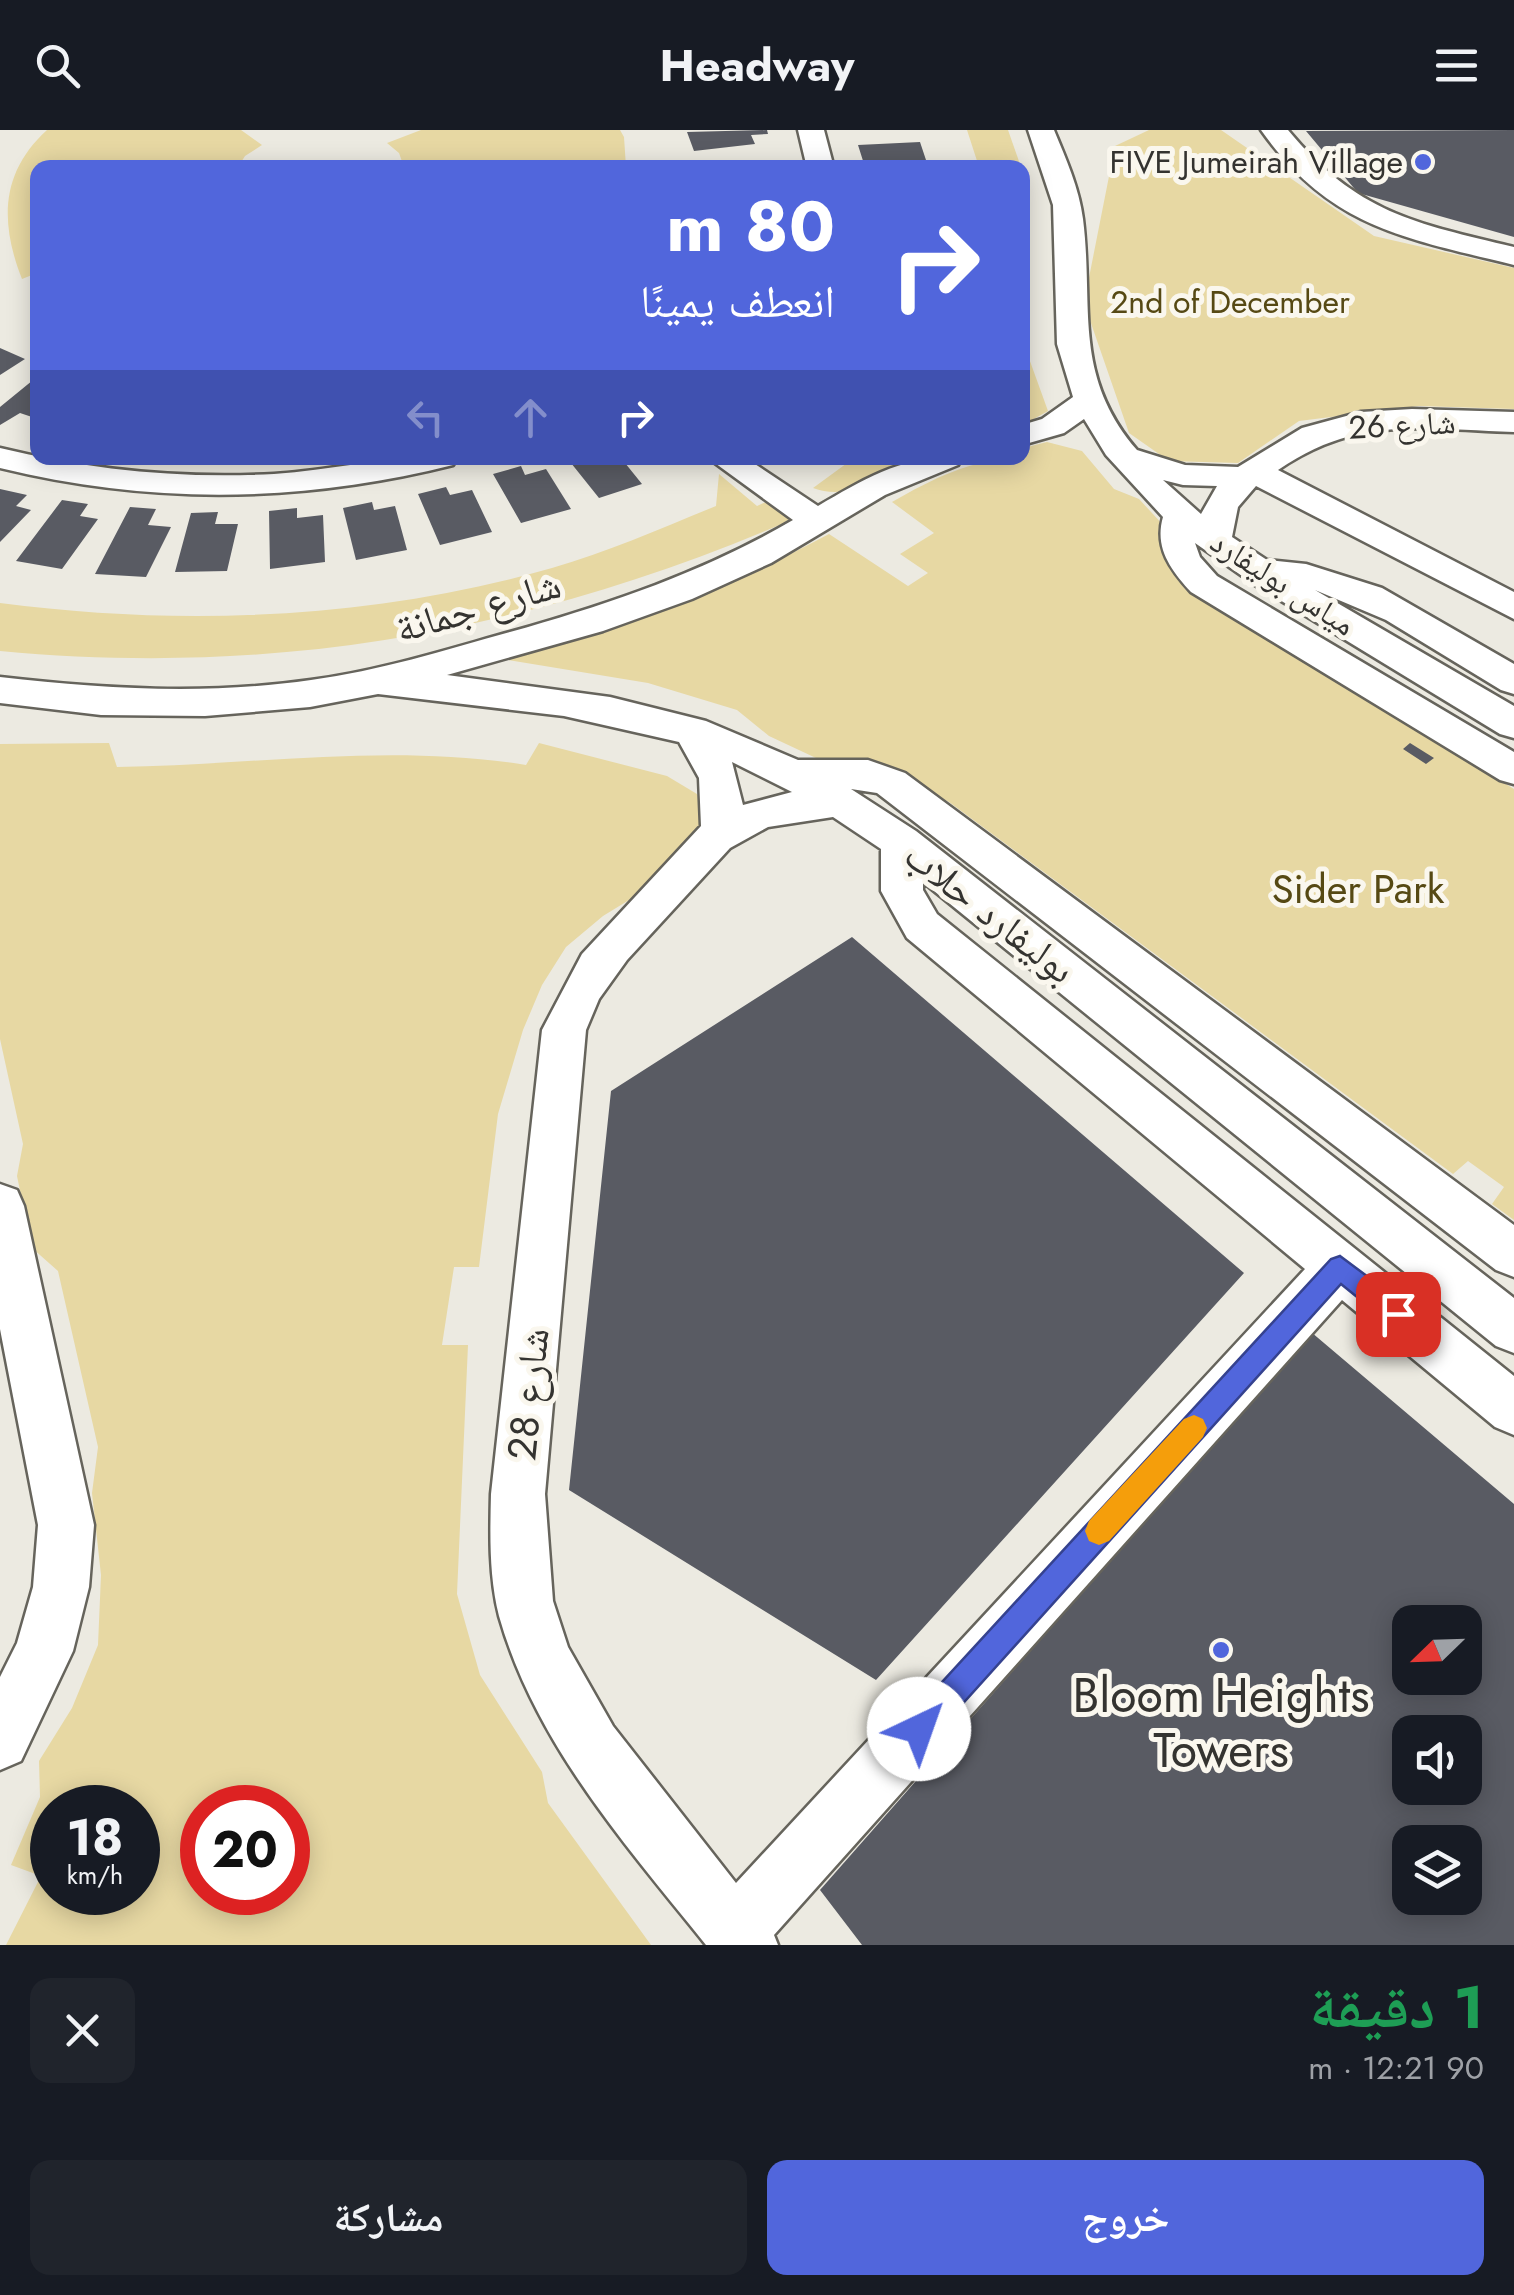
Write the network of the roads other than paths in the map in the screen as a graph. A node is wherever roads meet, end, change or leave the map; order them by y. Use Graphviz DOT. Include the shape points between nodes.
graph roads {
  1 [pos="811,130"];
  2 [pos="1075,130"];
  3 [pos="1274,130"];
  4 [pos="1045,139"];
  5 [pos="819,160"];
  6 [pos="1514,256"];
  7 [pos="1089,400"];
  8 [pos="1514,422"];
  9 [pos="1030,433"];
  10 [pos="0,458"];
  11 [pos="1127,458"];
  12 [pos="30,464"];
  13 [pos="34,465"];
  14 [pos="398,465"];
  15 [pos="736,465"];
  16 [pos="759,465"];
  17 [pos="927,465"];
  18 [pos="1248,474"];
  19 [pos="1181,514"];
  20 [pos="825,516"];
  21 [pos="1216,542"];
  22 [pos="1252,568"];
  23 [pos="1514,607"];
  24 [pos="1514,680"];
  25 [pos="378,681"];
  26 [pos="1,690"];
  27 [pos="1514,724"];
  28 [pos="692,731"];
  29 [pos="1514,770"];
  30 [pos="792,774"];
  31 [pos="840,801"];
  32 [pos="721,833"];
  33 [pos="902,842"];
  34 [pos="0,1206"];
  35 [pos="1514,1254"];
  36 [pos="1340,1267"];
  37 [pos="1514,1328"];
  38 [pos="1514,1409"];
  39 [pos="0,1740"];
  40 [pos="741,1938"];
  1 -- 5 [label="street"];
  2 -- 4 [label="street"];
  3 -- 6 [label="street" via="1326,187 1352,205"];
  4 -- 7 [label="street" via="1066,200 1074,344"];
  7 -- 9 [label="street" via="1072,416"];
  7 -- 11 [label="street, مياس بوليفارد"];
  8 -- 18 [label="street, شارع 26" via="1345,425 1312,435"];
  10 -- 12 [label="street"];
  11 -- 18 [label="street" via="1184,475"];
  11 -- 19 [label="street, مياس بوليفارد"];
  13 -- 14 [label="street" via="97,478 199,485 306,480"];
  15 -- 20 [label="street"];
  16 -- 20 [label="street"];
  17 -- 20 [label="street, شارع جمانة"];
  18 -- 21 [label="street, شارع 26" via="1219,506"];
  18 -- 23 [label="street"];
  19 -- 21 [label="street, مياس بوليفارد"];
  19 -- 29 [label="street" via="1177,547 1204,584"];
  20 -- 25 [label="street, شارع جمانة" via="679,591"];
  21 -- 22 [label="street, مياس بوليفارد"];
  22 -- 24 [label="street" via="1308,574 1360,591"];
  22 -- 27 [label="street, مياس بوليفارد"];
  25 -- 26 [label="street, شارع جمانة" via="204,703 100,702"];
  25 -- 28 [label="street, بوليفارد حلاب" via="484,691"];
  28 -- 30 [label="street, بوليفارد حلاب"];
  28 -- 32 [label="street" via="721,778"];
  30 -- 31 [label="street, بوليفارد حلاب"];
  30 -- 35 [label="street" via="868,775 891,783"];
  31 -- 32 [label="street, شارع 28" via="778,810"];
  31 -- 33 [label="street, بوليفارد حلاب"];
  32 -- 40 [label="street, شارع 28" via="588,974 564,1030 518,1494 518,1554 528,1614 579,1731"];
  33 -- 36 [label="street" via="902,891 922,926"];
  33 -- 37 [label="street, بوليفارد حلاب"];
  34 -- 39 [label="street" via="66,1525 61,1587 44,1651"];
  36 -- 38 [label="street"];
  36 -- 40 [label="street"];
}
